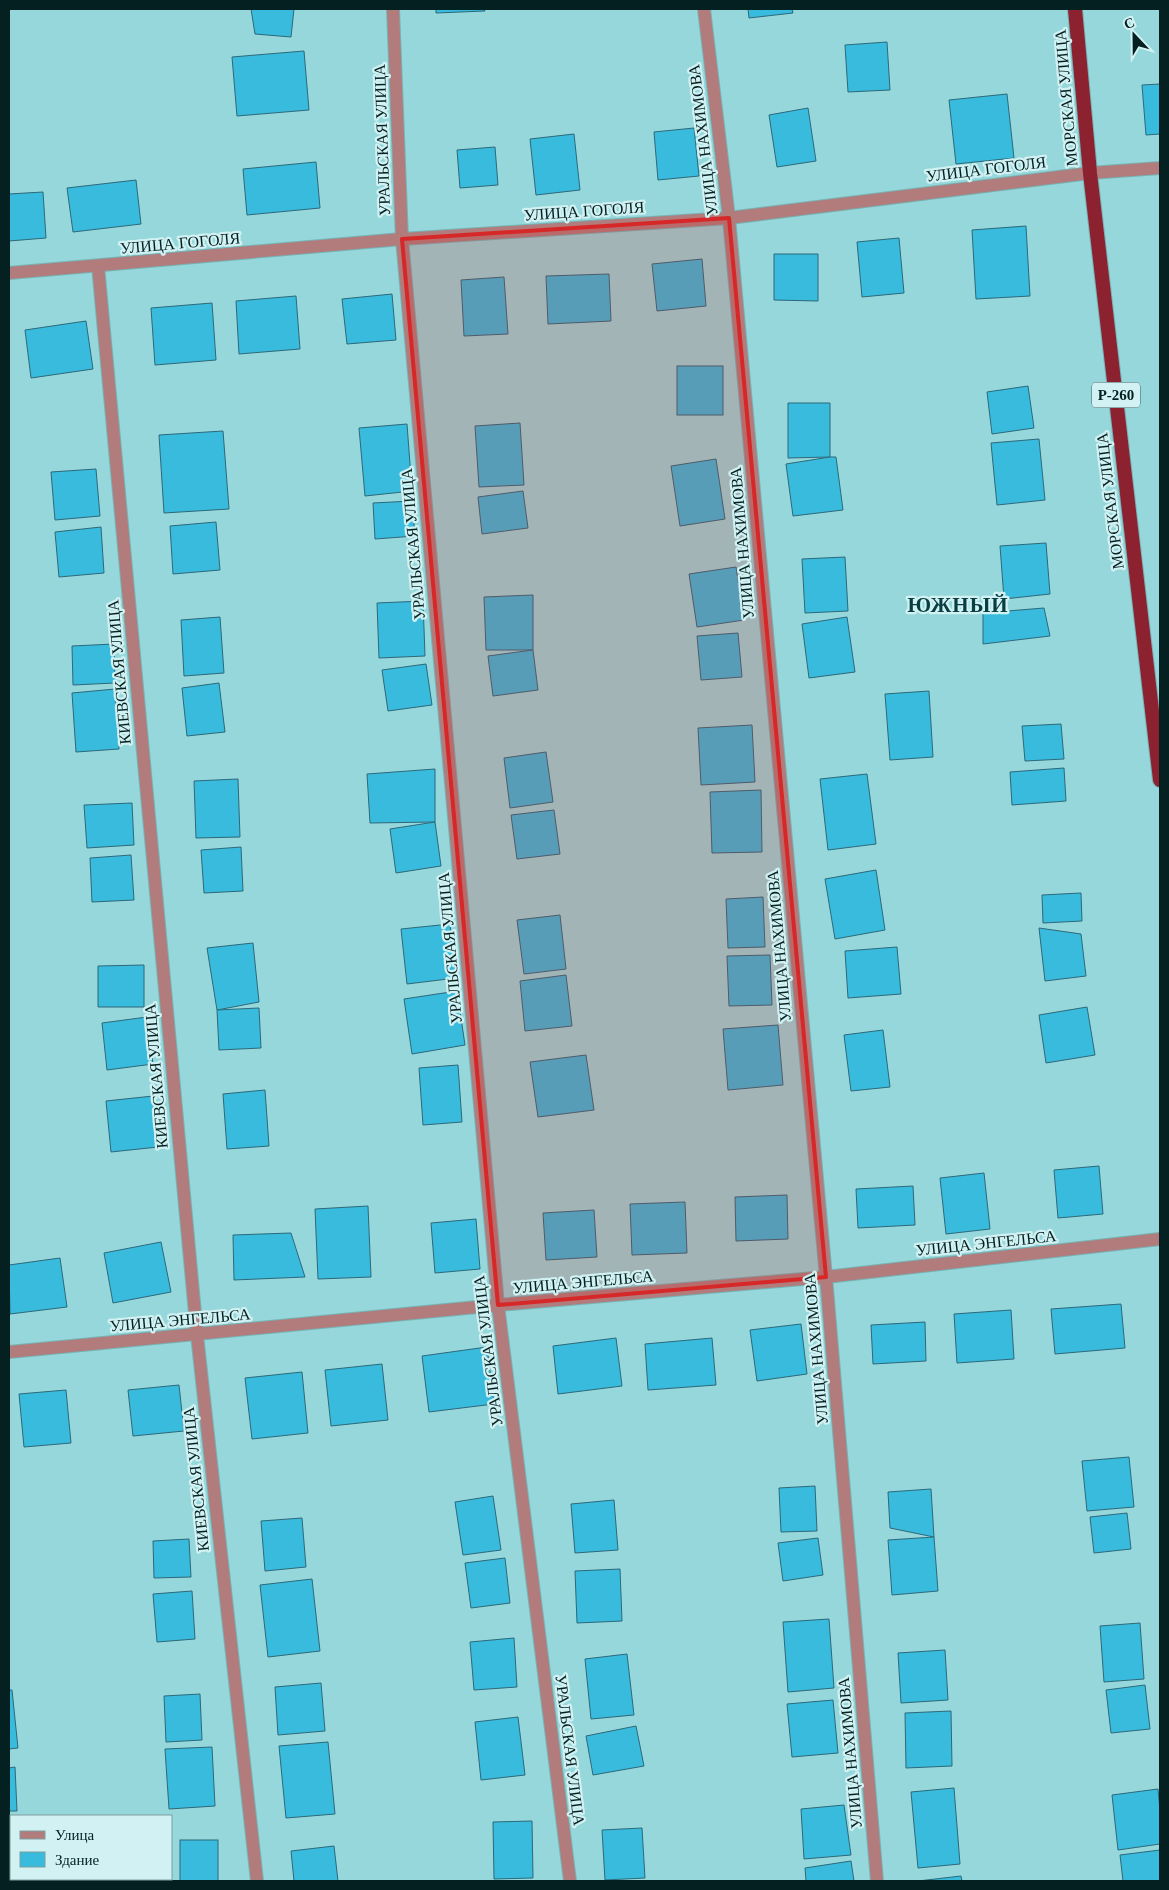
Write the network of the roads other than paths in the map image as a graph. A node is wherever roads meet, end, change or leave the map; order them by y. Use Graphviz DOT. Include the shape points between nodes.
graph roads {
  1 [pos="393,9"];
  2 [pos="704,9"];
  3 [pos="1075,9"];
  4 [pos="1160,168"];
  5 [pos="1090,173"];
  6 [pos="729,218"];
  7 [pos="402,239"];
  8 [pos="98,266"];
  9 [pos="9,273"];
  10 [pos="1160,780"];
  11 [pos="1160,1239"];
  12 [pos="826,1277"];
  13 [pos="498,1305"];
  14 [pos="197,1335"];
  15 [pos="9,1352"];
  16 [pos="257,1881"];
  17 [pos="570,1881"];
  18 [pos="877,1881"];
  1 -- 7 [label="street, УРАЛЬСКАЯ УЛИЦА"];
  2 -- 6 [label="street, УЛИЦА НАХИМОВА"];
  3 -- 5 [label="highway, МОРСКАЯ УЛИЦА / Р-260"];
  4 -- 5 [label="street, УЛИЦА ГОГОЛЯ"];
  5 -- 6 [label="street, УЛИЦА ГОГОЛЯ"];
  5 -- 10 [label="highway, МОРСКАЯ УЛИЦА / Р-260"];
  6 -- 7 [label="street, УЛИЦА ГОГОЛЯ"];
  6 -- 12 [label="street, УЛИЦА НАХИМОВА"];
  7 -- 8 [label="street, УЛИЦА ГОГОЛЯ"];
  7 -- 13 [label="street, УРАЛЬСКАЯ УЛИЦА"];
  8 -- 9 [label="street, УЛИЦА ГОГОЛЯ"];
  8 -- 14 [label="street, КИЕВСКАЯ УЛИЦА"];
  11 -- 12 [label="street, УЛИЦА ЭНГЕЛЬСА"];
  12 -- 13 [label="street, УЛИЦА ЭНГЕЛЬСА"];
  12 -- 18 [label="street, УЛИЦА НАХИМОВА"];
  13 -- 14 [label="street, УЛИЦА ЭНГЕЛЬСА"];
  13 -- 17 [label="street, УРАЛЬСКАЯ УЛИЦА"];
  14 -- 15 [label="street, УЛИЦА ЭНГЕЛЬСА"];
  14 -- 16 [label="street, КИЕВСКАЯ УЛИЦА"];
}
